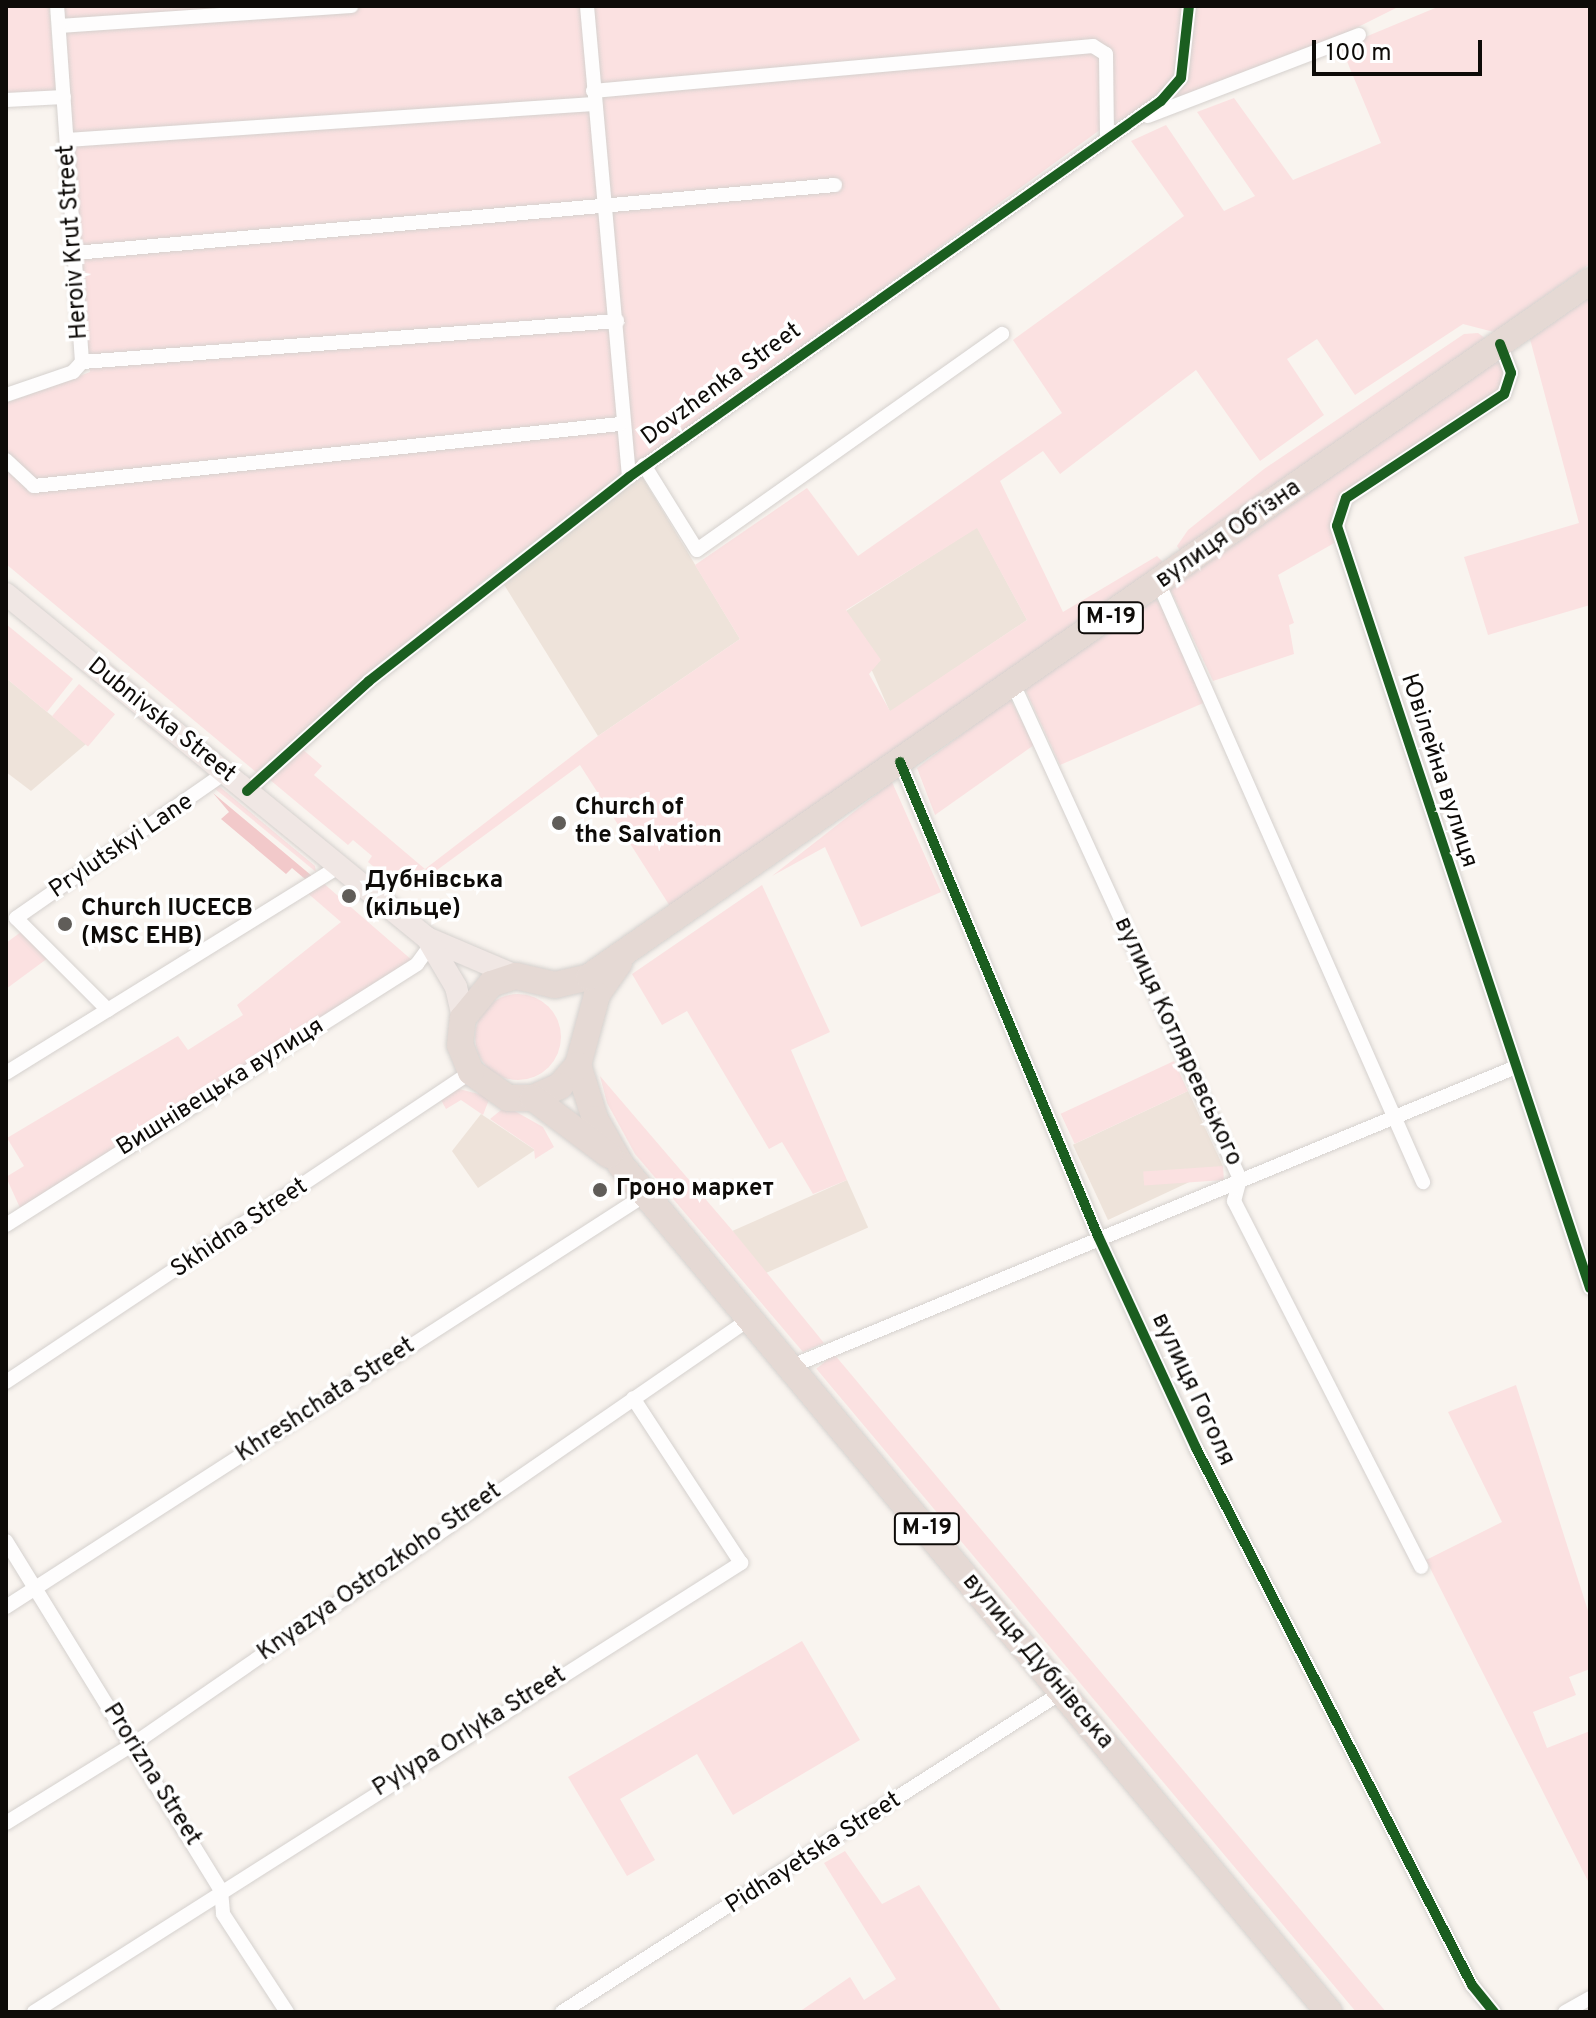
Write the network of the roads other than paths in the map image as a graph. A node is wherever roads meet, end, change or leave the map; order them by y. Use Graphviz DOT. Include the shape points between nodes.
graph roads {
  1 [pos="57,6"];
  2 [pos="351,6"];
  3 [pos="587,6"];
  4 [pos="1189,6"];
  5 [pos="59,26"];
  6 [pos="1359,35"];
  7 [pos="64,97"];
  8 [pos="594,98"];
  9 [pos="6,100"];
  10 [pos="1129,123"];
  11 [pos="1107,138"];
  12 [pos="67,140"];
  13 [pos="835,185"];
  14 [pos="603,203"];
  15 [pos="75,253"];
  16 [pos="1590,281"];
  17 [pos="617,321"];
  18 [pos="1002,334"];
  19 [pos="1500,344"];
  20 [pos="82,362"];
  21 [pos="6,395"];
  22 [pos="620,424"];
  23 [pos="6,460"];
  24 [pos="644,465"];
  25 [pos="629,477"];
  26 [pos="1159,584"];
  27 [pos="6,594"];
  28 [pos="1014,686"];
  29 [pos="900,762"];
  30 [pos="225,773"];
  31 [pos="247,791"];
  32 [pos="337,868"];
  33 [pos="11,921"];
  34 [pos="429,942"];
  35 [pos="628,950"];
  36 [pos="516,976"];
  37 [pos="555,985"];
  38 [pos="108,1010"];
  39 [pos="463,1018"];
  40 [pos="584,1032"];
  41 [pos="578,1065"];
  42 [pos="1516,1067"];
  43 [pos="471,1072"];
  44 [pos="6,1073"];
  45 [pos="533,1098"];
  46 [pos="1395,1115"];
  47 [pos="621,1165"];
  48 [pos="1240,1179"];
  49 [pos="1423,1182"];
  50 [pos="645,1195"];
  51 [pos="6,1225"];
  52 [pos="1098,1236"];
  53 [pos="1590,1288"];
  54 [pos="751,1318"];
  55 [pos="792,1366"];
  56 [pos="6,1382"];
  57 [pos="633,1398"];
  58 [pos="6,1541"];
  59 [pos="1421,1567"];
  60 [pos="36,1588"];
  61 [pos="6,1607"];
  62 [pos="1062,1692"];
  63 [pos="132,1745"];
  64 [pos="6,1823"];
  65 [pos="221,1890"];
  66 [pos="1590,1998"];
  67 [pos="34,2012"];
  68 [pos="287,2012"];
  69 [pos="562,2012"];
  70 [pos="1329,2012"];
  71 [pos="1494,2012"];
  72 [pos="1565,2012"];
  1 -- 5 [label="street, Heroiv Krut Street"];
  2 -- 5 [label="street"];
  3 -- 8 [label="street"];
  4 -- 10 [label="street, Dovzhenka Street" via="1181,78"];
  5 -- 7 [label="street, Heroiv Krut Street"];
  6 -- 10 [label="street"];
  7 -- 9 [label="street"];
  7 -- 12 [label="street, Heroiv Krut Street"];
  8 -- 11 [label="street" via="1093,46 1106,54"];
  8 -- 12 [label="street"];
  8 -- 14 [label="street"];
  10 -- 11 [label="street, Dovzhenka Street"];
  11 -- 24 [label="street, Dovzhenka Street"];
  12 -- 15 [label="street, Heroiv Krut Street"];
  13 -- 14 [label="street"];
  14 -- 15 [label="street"];
  14 -- 17 [label="street"];
  15 -- 20 [label="street, Heroiv Krut Street"];
  16 -- 19 [label="highway, вулиця Об’їзна / М-19"];
  17 -- 20 [label="street"];
  17 -- 22 [label="street"];
  18 -- 24 [label="street" via="697,550"];
  19 -- 26 [label="highway, вулиця Об’їзна / М-19"];
  19 -- 42 [label="street, Ювілейна вулиця" via="1511,373 1504,394 1346,498 1337,526"];
  20 -- 21 [label="street, Heroiv Krut Street" via="73,372"];
  22 -- 23 [label="street" via="34,486"];
  22 -- 25 [label="street"];
  24 -- 25 [label="street, Dovzhenka Street"];
  25 -- 31 [label="street, Dovzhenka Street" via="369,681"];
  26 -- 28 [label="highway, вулиця Об’їзна / М-19"];
  26 -- 46 [label="street"];
  27 -- 30 [label="main road, Dubnivska Street"];
  28 -- 29 [label="highway, вулиця Об’їзна / М-19"];
  28 -- 48 [label="street, вулиця Котляревського"];
  29 -- 35 [label="highway, вулиця Об’їзна / М-19"];
  29 -- 52 [label="street, вулиця Гоголя"];
  30 -- 31 [label="main road, Dubnivska Street"];
  30 -- 33 [label="street, Prylutskyi Lane"];
  31 -- 32 [label="main road, Dubnivska Street"];
  32 -- 34 [label="main road, Dubnivska Street"];
  32 -- 38 [label="street"];
  33 -- 38 [label="street, Prylutskyi Lane"];
  34 -- 36 [label="main road"];
  34 -- 39 [label="main road" via="456,987"];
  34 -- 51 [label="street, Вишнівецька вулиця" via="417,964"];
  35 -- 37 [label="highway, М-19" via="589,977"];
  35 -- 40 [label="highway, М-19" via="597,995"];
  36 -- 37 [label="highway, М-19"];
  36 -- 39 [label="highway" via="491,984"];
  37 -- 40 [label="highway" via="575,1006"];
  38 -- 44 [label="street"];
  39 -- 43 [label="highway" via="460,1045"];
  40 -- 41 [label="highway, М-19"];
  41 -- 45 [label="highway" via="560,1086"];
  41 -- 47 [label="highway, М-19" via="595,1119"];
  42 -- 46 [label="street"];
  42 -- 53 [label="street, Ювілейна вулиця"];
  43 -- 45 [label="highway, М-19" via="508,1098"];
  43 -- 56 [label="street, Skhidna Street"];
  45 -- 47 [label="highway, М-19"];
  46 -- 48 [label="street"];
  46 -- 49 [label="street"];
  47 -- 50 [label="highway, вулиця Дубнівська / М-19"];
  48 -- 52 [label="street"];
  48 -- 59 [label="street, вулиця Котляревського" via="1234,1201"];
  50 -- 54 [label="highway, вулиця Дубнівська / М-19"];
  50 -- 60 [label="street, Khreshchata Street"];
  52 -- 55 [label="street"];
  52 -- 71 [label="street, вулиця Гоголя" via="1282,1620 1472,1985"];
  54 -- 55 [label="highway, вулиця Дубнівська / М-19"];
  54 -- 57 [label="street, Knyazya Ostrozkoho Street"];
  55 -- 62 [label="highway, вулиця Дубнівська / М-19"];
  57 -- 63 [label="street, Knyazya Ostrozkoho Street"];
  57 -- 65 [label="street, Pylypa Orlyka Street" via="741,1563"];
  58 -- 60 [label="street, Prorizna Street"];
  60 -- 61 [label="street, Khreshchata Street"];
  60 -- 63 [label="street, Prorizna Street"];
  62 -- 69 [label="street, Pidhayetska Street"];
  62 -- 70 [label="highway, вулиця Дубнівська / М-19"];
  63 -- 64 [label="street, Knyazya Ostrozkoho Street"];
  63 -- 65 [label="street, Prorizna Street"];
  65 -- 67 [label="street, Pylypa Orlyka Street"];
  65 -- 68 [label="street, Prorizna Street" via="223,1914"];
  66 -- 72 [label="street"];
}
